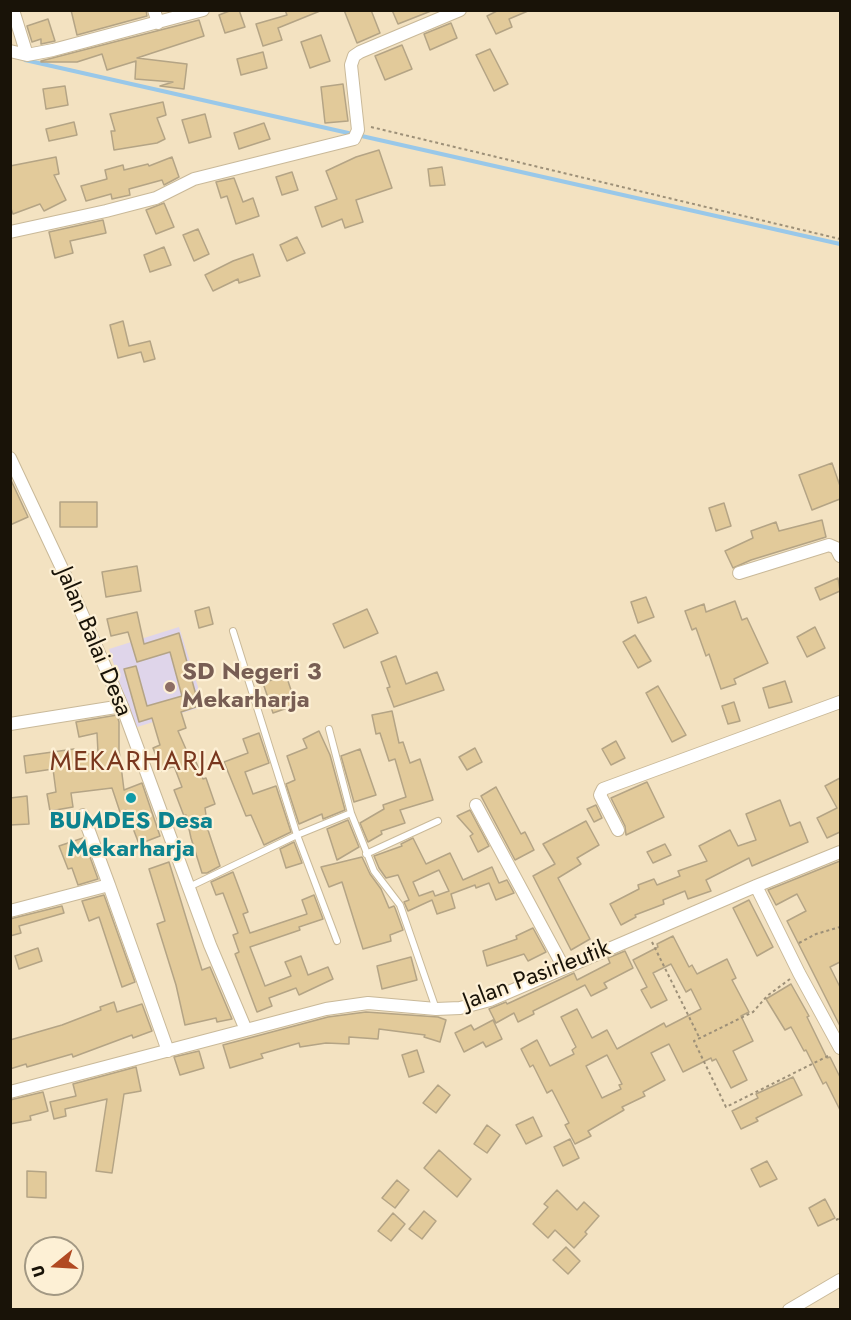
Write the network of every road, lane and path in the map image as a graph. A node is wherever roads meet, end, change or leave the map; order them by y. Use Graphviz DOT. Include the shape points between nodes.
graph roads {
  1 [pos="13,10"];
  2 [pos="154,10"];
  3 [pos="203,10"];
  4 [pos="460,10"];
  5 [pos="158,23"];
  6 [pos="10,51"];
  7 [pos="27,55"];
  8 [pos="356,131"];
  9 [pos="10,232"];
  10 [pos="840,239"];
  11 [pos="10,458"];
  12 [pos="840,556"];
  13 [pos="739,573"];
  14 [pos="233,631"];
  15 [pos="840,702"];
  16 [pos="122,706"];
  17 [pos="10,724"];
  18 [pos="329,729"];
  19 [pos="476,805"];
  20 [pos="351,813"];
  21 [pos="83,815"];
  22 [pos="438,821"];
  23 [pos="618,830"];
  24 [pos="297,835"];
  25 [pos="840,852"];
  26 [pos="366,854"];
  27 [pos="109,885"];
  28 [pos="756,885"];
  29 [pos="188,887"];
  30 [pos="10,911"];
  31 [pos="840,927"];
  32 [pos="647,933"];
  33 [pos="337,941"];
  34 [pos="789,948"];
  35 [pos="564,968"];
  36 [pos="799,972"];
  37 [pos="436,1009"];
  38 [pos="246,1030"];
  39 [pos="700,1039"];
  40 [pos="836,1051"];
  41 [pos="168,1052"];
  42 [pos="10,1092"];
  43 [pos="840,1218"];
  44 [pos="836,1220"];
  45 [pos="840,1280"];
  46 [pos="789,1310"];
  1 -- 7 [label="street"];
  2 -- 5 [label="street"];
  3 -- 5 [label="street"];
  4 -- 8 [label="street" via="354,56 351,65"];
  5 -- 7 [label="street"];
  6 -- 7 [label="street"];
  8 -- 9 [label="street" via="194,179 156,198"];
  8 -- 10 [label="path"];
  11 -- 16 [label="street, Jalan Balai Desa"];
  12 -- 13 [label="street" via="829,545"];
  14 -- 24 [label="lane"];
  15 -- 23 [label="street" via="603,789 600,795"];
  16 -- 17 [label="street"];
  16 -- 29 [label="street, Jalan Balai Desa"];
  18 -- 20 [label="lane"];
  19 -- 35 [label="street"];
  20 -- 24 [label="lane"];
  20 -- 26 [label="lane"];
  21 -- 27 [label="street"];
  22 -- 26 [label="lane"];
  24 -- 29 [label="lane"];
  24 -- 33 [label="lane"];
  25 -- 28 [label="street, Jalan Pasirleutik"];
  26 -- 37 [label="lane" via="400,905"];
  27 -- 30 [label="street"];
  27 -- 41 [label="street"];
  28 -- 32 [label="street, Jalan Pasirleutik"];
  28 -- 34 [label="street"];
  29 -- 38 [label="street, Jalan Balai Desa"];
  31 -- 34 [label="path"];
  32 -- 35 [label="street, Jalan Pasirleutik"];
  32 -- 39 [label="path"];
  34 -- 36 [label="street"];
  35 -- 37 [label="street, Jalan Pasirleutik" via="490,1000"];
  36 -- 39 [label="path" via="753,1012"];
  36 -- 40 [label="street"];
  37 -- 38 [label="street, Jalan Pasirleutik" via="368,1003 326,1009"];
  38 -- 41 [label="street, Jalan Pasirleutik"];
  39 -- 40 [label="path" via="694,1041 726,1107"];
  41 -- 42 [label="street, Jalan Pasirleutik"];
  43 -- 44 [label="path"];
  45 -- 46 [label="street"];
}
